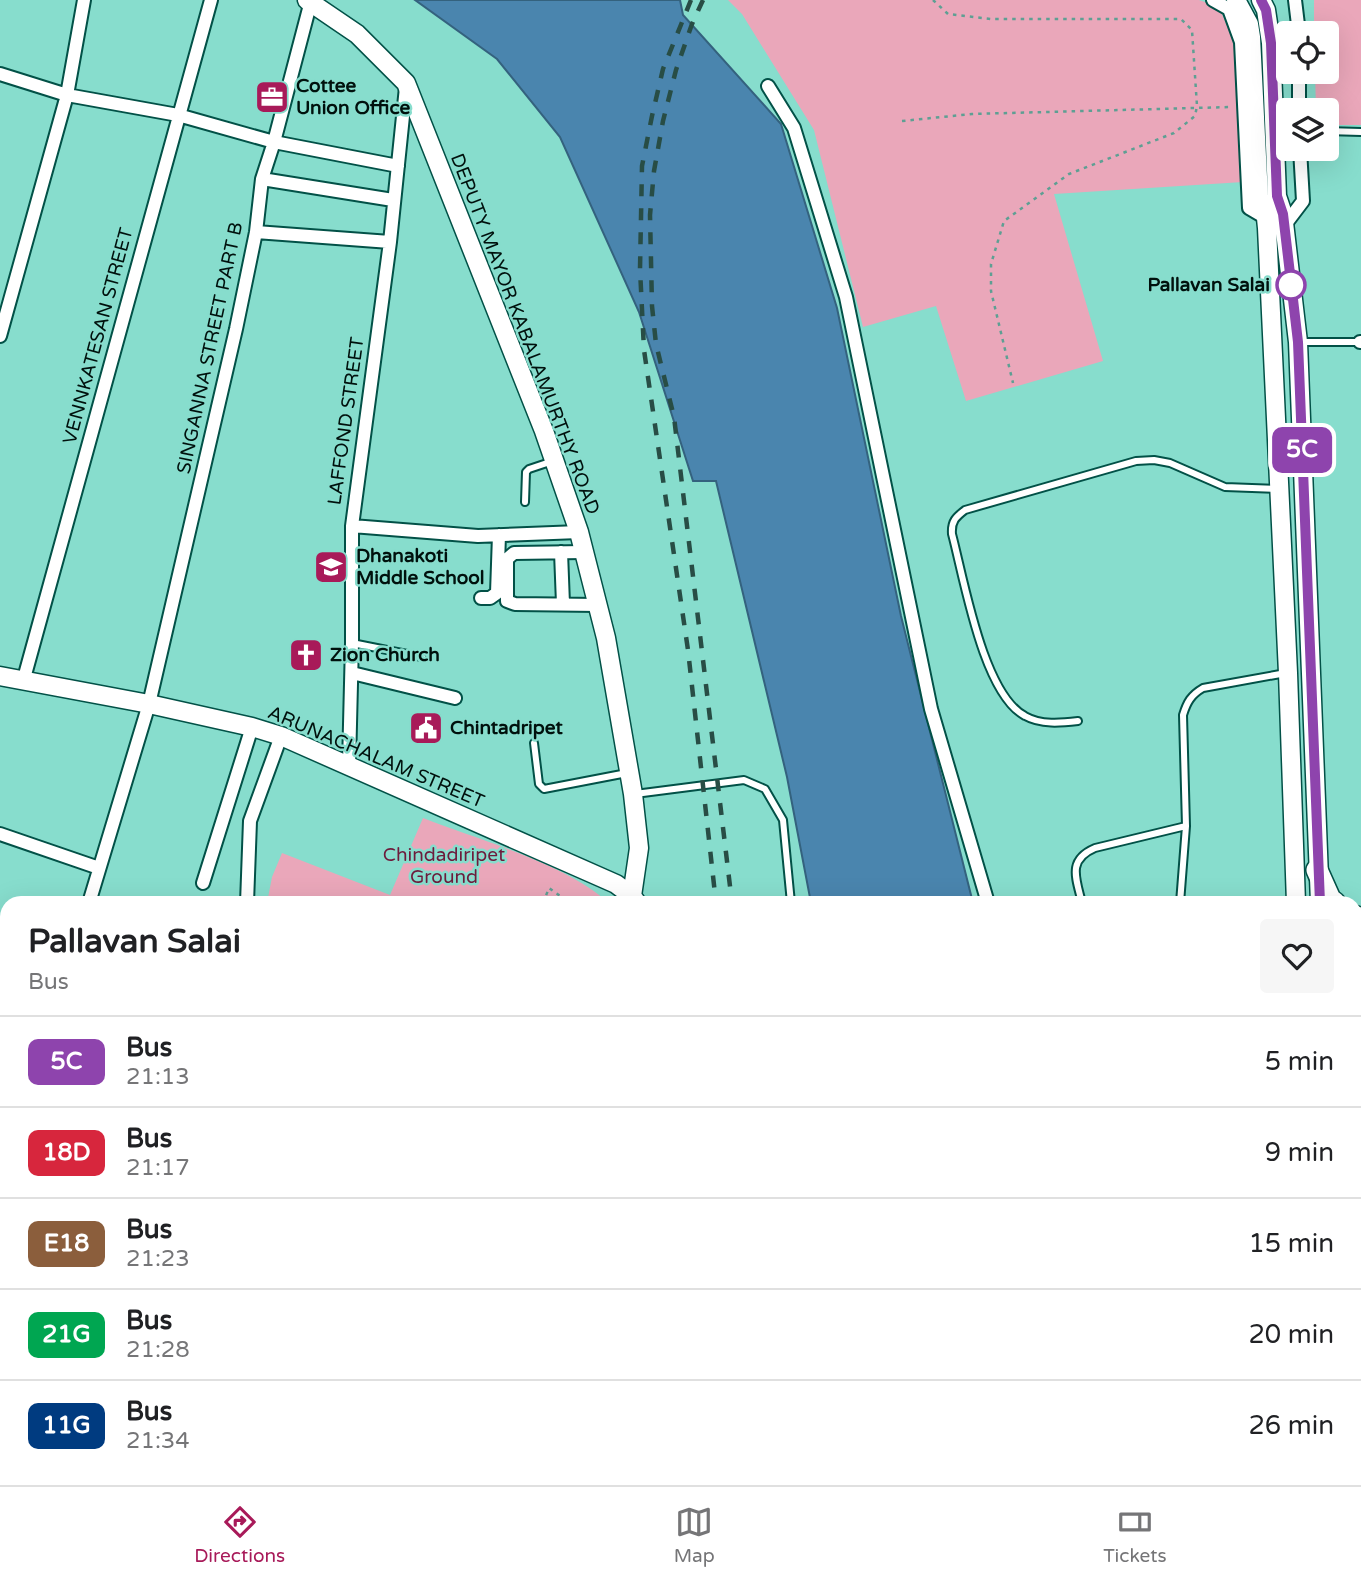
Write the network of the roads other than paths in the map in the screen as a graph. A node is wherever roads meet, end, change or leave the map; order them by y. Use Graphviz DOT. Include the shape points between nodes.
graph roads {
  1 [pos="84,0"];
  2 [pos="211,0"];
  3 [pos="1213,0"];
  4 [pos="1236,0"];
  5 [pos="1261,0"];
  6 [pos="1295,0"];
  7 [pos="309,1"];
  8 [pos="1297,21"];
  9 [pos="0,74"];
  10 [pos="406,83"];
  11 [pos="768,86"];
  12 [pos="68,95"];
  13 [pos="178,115"];
  14 [pos="1339,131"];
  15 [pos="1361,132"];
  16 [pos="274,142"];
  17 [pos="1301,161"];
  18 [pos="398,166"];
  19 [pos="262,179"];
  20 [pos="1268,196"];
  21 [pos="393,200"];
  22 [pos="1273,224"];
  23 [pos="256,232"];
  24 [pos="390,242"];
  25 [pos="0,336"];
  26 [pos="1298,342"];
  27 [pos="1361,342"];
  28 [pos="554,460"];
  29 [pos="1279,489"];
  30 [pos="525,502"];
  31 [pos="352,526"];
  32 [pos="579,532"];
  33 [pos="499,535"];
  34 [pos="561,552"];
  35 [pos="584,552"];
  36 [pos="481,598"];
  37 [pos="563,604"];
  38 [pos="598,605"];
  39 [pos="352,643"];
  40 [pos="422,657"];
  41 [pos="352,673"];
  42 [pos="1288,673"];
  43 [pos="0,676"];
  44 [pos="23,682"];
  45 [pos="455,698"];
  46 [pos="149,704"];
  47 [pos="1078,721"];
  48 [pos="252,727"];
  49 [pos="281,736"];
  50 [pos="534,743"];
  51 [pos="349,765"];
  52 [pos="629,772"];
  53 [pos="633,794"];
  54 [pos="1186,826"];
  55 [pos="0,834"];
  56 [pos="99,868"];
  57 [pos="1317,870"];
  58 [pos="203,883"];
  59 [pos="91,896"];
  60 [pos="247,896"];
  61 [pos="630,896"];
  62 [pos="634,896"];
  63 [pos="790,896"];
  64 [pos="986,896"];
  65 [pos="1080,896"];
  66 [pos="1181,896"];
  67 [pos="1296,896"];
  68 [pos="1319,896"];
  69 [pos="1329,896"];
  1 -- 12 [label="street"];
  2 -- 13 [label="street, VENNKATESAN STREET"];
  3 -- 22 [label="street" via="1229,9 1241,42 1249,208"];
  4 -- 20 [label="main road" via="1249,24"];
  5 -- 20 [label="main road" via="1271,43"];
  6 -- 8 [label="street"];
  7 -- 10 [label="main road, DEPUTY MAYOR KABALAMURTHY ROAD" via="356,34"];
  7 -- 16 [label="street, SINGANNA STREET PART B"];
  9 -- 12 [label="street"];
  10 -- 18 [label="street, LAFFOND STREET"];
  10 -- 28 [label="main road, DEPUTY MAYOR KABALAMURTHY ROAD"];
  11 -- 64 [label="street" via="794,128 846,298 931,709"];
  12 -- 13 [label="street"];
  12 -- 25 [label="street"];
  13 -- 16 [label="street"];
  13 -- 44 [label="street, VENNKATESAN STREET"];
  14 -- 15 [label="lane"];
  16 -- 18 [label="street"];
  16 -- 19 [label="street, SINGANNA STREET PART B"];
  17 -- 22 [label="street" via="1303,201"];
  18 -- 21 [label="street, LAFFOND STREET"];
  19 -- 21 [label="street"];
  19 -- 23 [label="street, SINGANNA STREET PART B"];
  20 -- 22 [label="main road"];
  21 -- 24 [label="street, LAFFOND STREET"];
  22 -- 26 [label="main road"];
  22 -- 29 [label="main road"];
  23 -- 24 [label="street"];
  23 -- 46 [label="street, SINGANNA STREET PART B"];
  24 -- 31 [label="street, LAFFOND STREET"];
  26 -- 27 [label="lane"];
  26 -- 57 [label="main road"];
  28 -- 30 [label="lane" via="528,468"];
  28 -- 32 [label="main road, DEPUTY MAYOR KABALAMURTHY ROAD"];
  29 -- 42 [label="main road"];
  29 -- 47 [label="lane" via="1225,487 1170,463 1136,461 965,510 956,517 952,534 978,635 998,685 1024,716 1056,723"];
  31 -- 33 [label="street"];
  31 -- 39 [label="street, LAFFOND STREET"];
  32 -- 33 [label="street"];
  32 -- 35 [label="main road, DEPUTY MAYOR KABALAMURTHY ROAD"];
  33 -- 36 [label="street" via="497,593"];
  34 -- 35 [label="street"];
  34 -- 37 [label="street"];
  34 -- 37 [label="street" via="509,555 507,601"];
  35 -- 38 [label="main road, DEPUTY MAYOR KABALAMURTHY ROAD"];
  37 -- 38 [label="street"];
  38 -- 52 [label="main road, DEPUTY MAYOR KABALAMURTHY ROAD"];
  39 -- 40 [label="lane"];
  39 -- 41 [label="street, LAFFOND STREET"];
  41 -- 45 [label="street"];
  41 -- 51 [label="street, LAFFOND STREET"];
  42 -- 54 [label="lane" via="1203,688 1187,702 1183,715"];
  42 -- 67 [label="main road"];
  43 -- 44 [label="main road, ARUNACHALAM STREET"];
  44 -- 46 [label="main road, ARUNACHALAM STREET"];
  46 -- 48 [label="main road, ARUNACHALAM STREET"];
  46 -- 56 [label="street, SINGANNA STREET PART B"];
  48 -- 49 [label="main road, ARUNACHALAM STREET"];
  48 -- 58 [label="street"];
  49 -- 51 [label="main road, ARUNACHALAM STREET"];
  49 -- 60 [label="street" via="250,821"];
  50 -- 52 [label="lane" via="539,783 544,789"];
  51 -- 61 [label="main road, ARUNACHALAM STREET" via="616,884"];
  52 -- 53 [label="main road, DEPUTY MAYOR KABALAMURTHY ROAD"];
  53 -- 62 [label="main road, DEPUTY MAYOR KABALAMURTHY ROAD" via="639,848"];
  53 -- 63 [label="lane" via="744,780 765,789 783,820"];
  54 -- 65 [label="lane" via="1082,853 1075,872"];
  54 -- 66 [label="lane"];
  55 -- 56 [label="street"];
  56 -- 59 [label="street, SINGANNA STREET PART B"];
  57 -- 68 [label="main road"];
  57 -- 69 [label="main road"];
}
